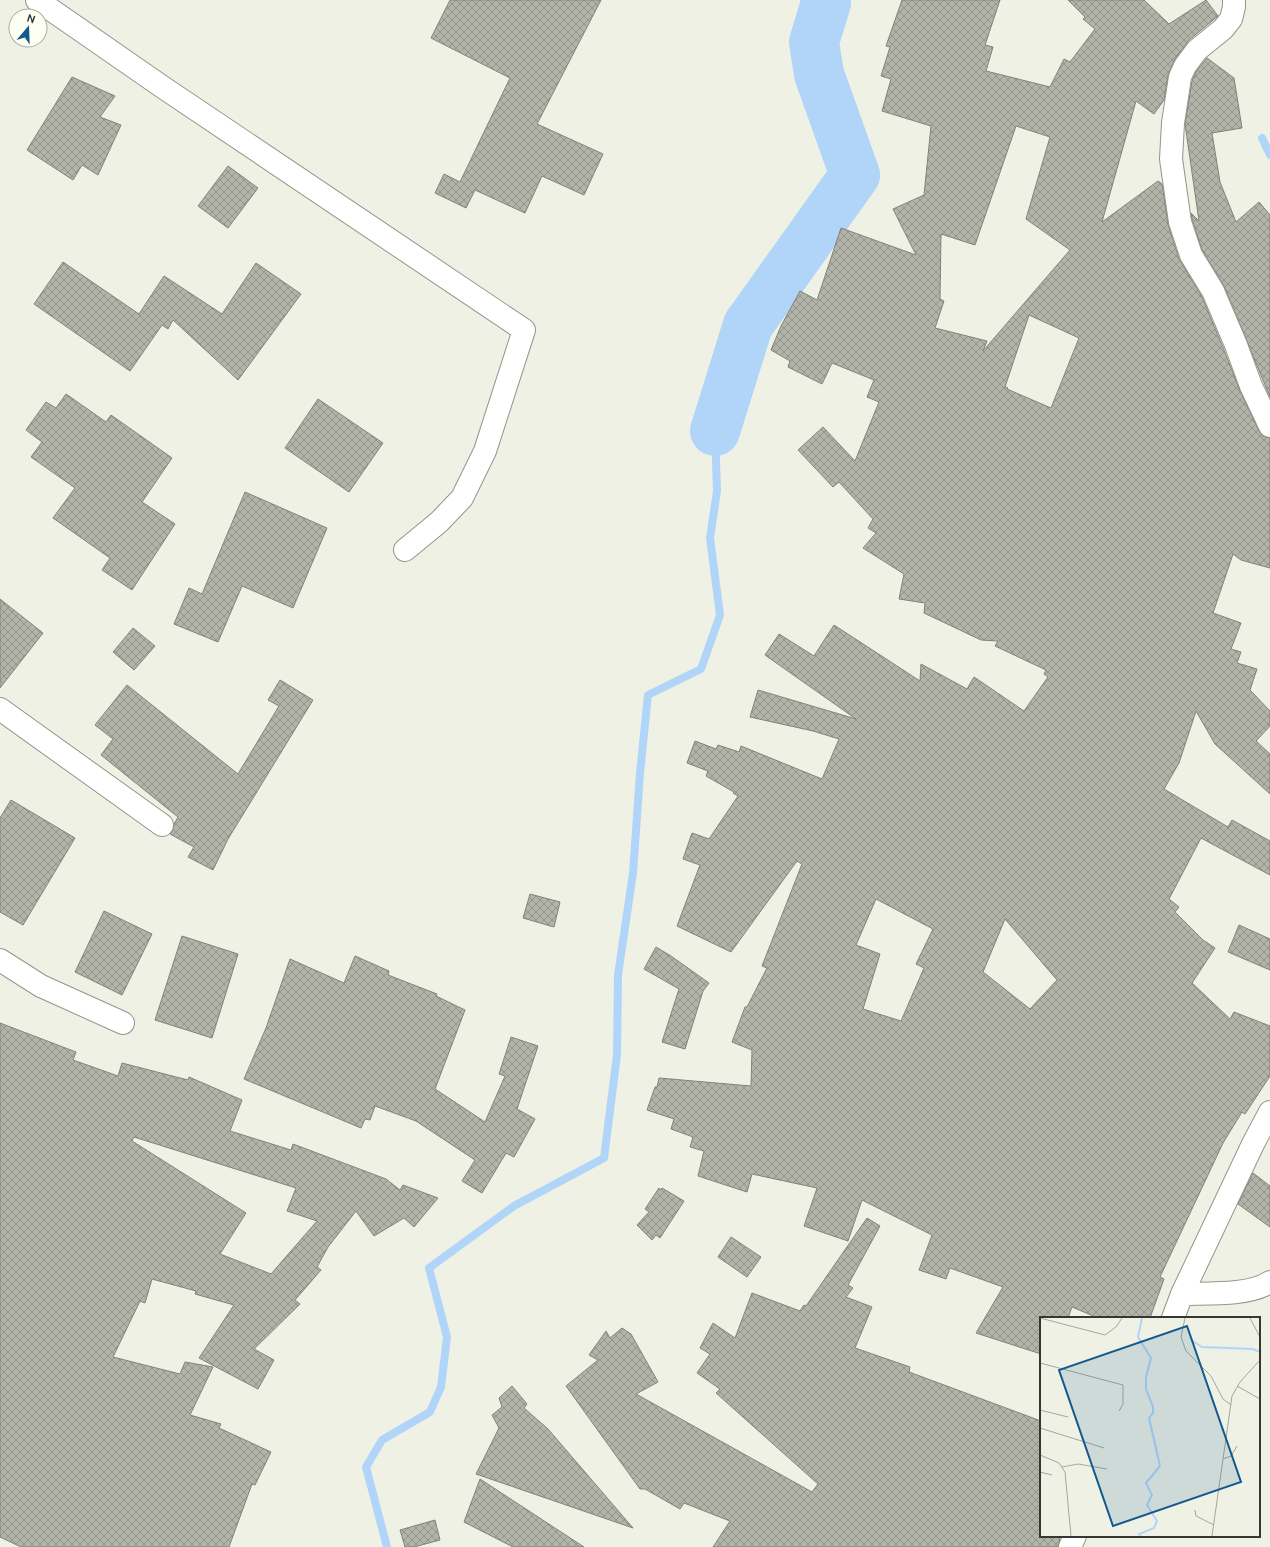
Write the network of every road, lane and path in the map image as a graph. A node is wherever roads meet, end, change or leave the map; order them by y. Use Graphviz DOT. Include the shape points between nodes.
graph roads {
  1 [pos="37,0"];
  2 [pos="1234,0"];
  3 [pos="1270,426"];
  4 [pos="405,550"];
  5 [pos="0,709"];
  6 [pos="162,825"];
  7 [pos="0,960"];
  8 [pos="123,1023"];
  9 [pos="1270,1112"];
  10 [pos="1270,1282"];
  11 [pos="1182,1294"];
  12 [pos="1173,1317"];
  13 [pos="1075,1537"];
  14 [pos="1070,1547"];
  1 -- 4 [label="street" via="524,330 485,451 462,498 439,522"];
  2 -- 3 [label="street" via="1231,19 1197,50 1180,78 1171,159 1180,222 1191,255 1213,291 1250,386"];
  5 -- 6 [label="street"];
  7 -- 8 [label="street" via="42,986"];
  9 -- 11 [label="street"];
  10 -- 11 [label="street" via="1233,1293"];
  11 -- 12 [label="street"];
  13 -- 14 [label="street"];
}
